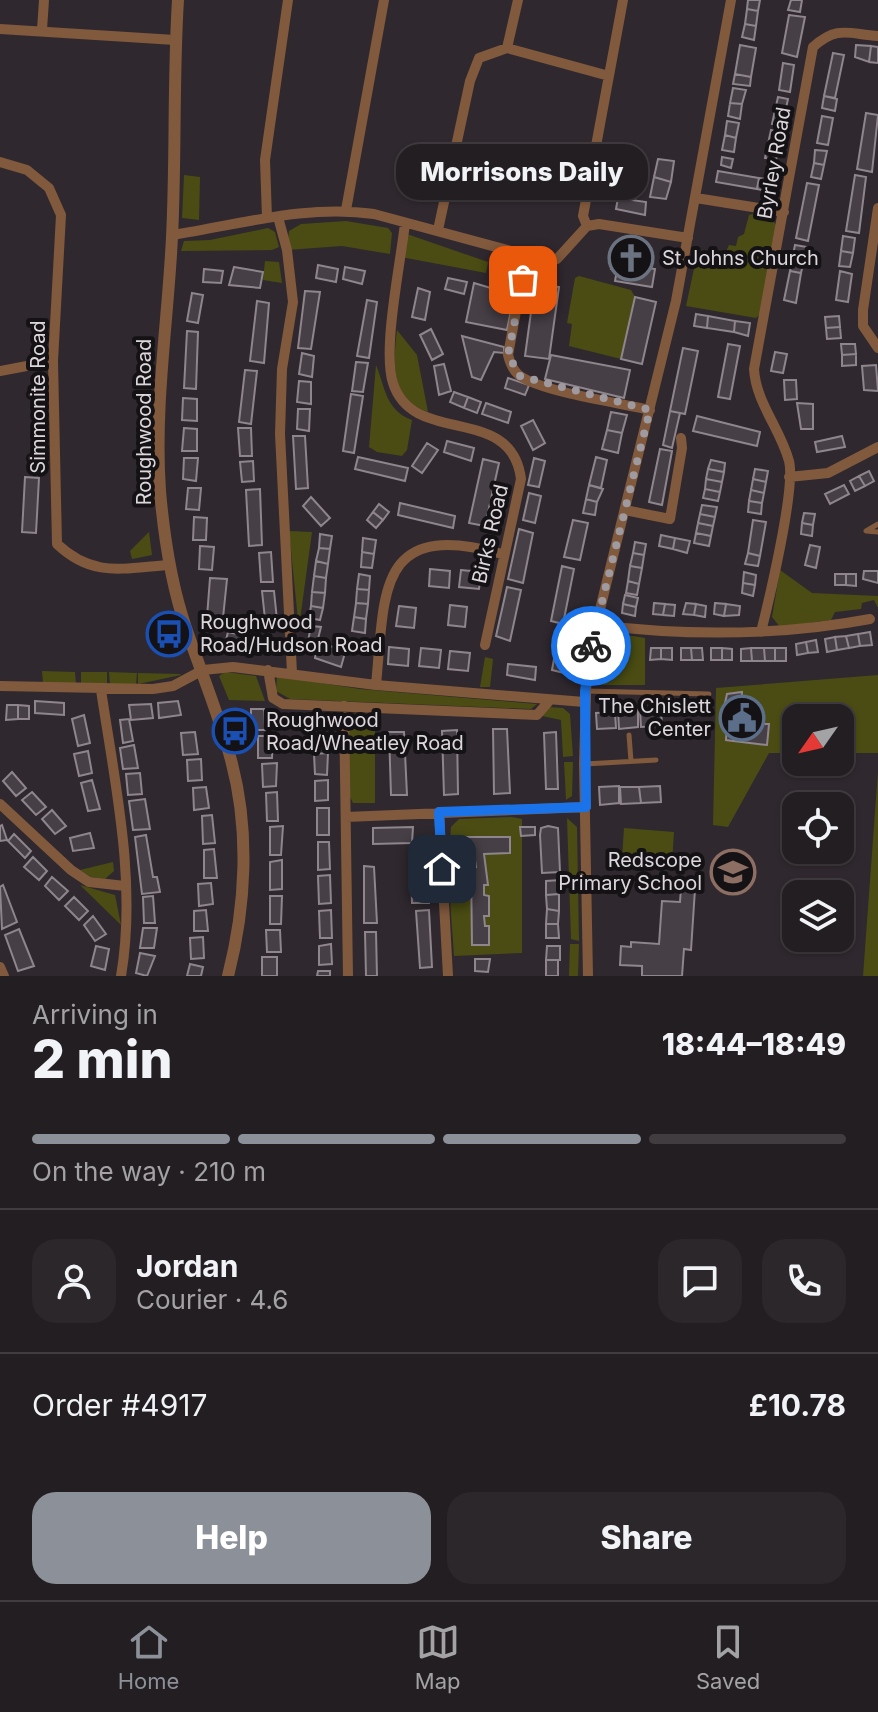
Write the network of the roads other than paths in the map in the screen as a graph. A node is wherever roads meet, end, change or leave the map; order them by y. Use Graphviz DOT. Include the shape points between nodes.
graph roads {
  1 [pos="44,0"];
  2 [pos="178,0"];
  3 [pos="288,0"];
  4 [pos="384,0"];
  5 [pos="518,0"];
  6 [pos="623,0"];
  7 [pos="731,0"];
  8 [pos="0,29"];
  9 [pos="42,30"];
  10 [pos="878,36"];
  11 [pos="175,40"];
  12 [pos="507,48"];
  13 [pos="609,76"];
  14 [pos="0,162"];
  15 [pos="696,198"];
  16 [pos="878,208"];
  17 [pos="346,210"];
  18 [pos="784,212"];
  19 [pos="273,217"];
  20 [pos="405,223"];
  21 [pos="587,226"];
  22 [pos="877,228"];
  23 [pos="438,230"];
  24 [pos="172,235"];
  25 [pos="688,238"];
  26 [pos="526,256"];
  27 [pos="866,280"];
  28 [pos="878,281"];
  29 [pos="878,348"];
  30 [pos="53,361"];
  31 [pos="0,371"];
  32 [pos="650,410"];
  33 [pos="681,438"];
  34 [pos="878,447"];
  35 [pos="789,477"];
  36 [pos="625,510"];
  37 [pos="878,524"];
  38 [pos="878,532"];
  39 [pos="502,554"];
  40 [pos="169,565"];
  41 [pos="870,619"];
  42 [pos="596,625"];
  43 [pos="761,632"];
  44 [pos="485,645"];
  45 [pos="203,670"];
  46 [pos="268,670"];
  47 [pos="292,673"];
  48 [pos="376,685"];
  49 [pos="0,686"];
  50 [pos="101,690"];
  51 [pos="709,694"];
  52 [pos="584,697"];
  53 [pos="550,700"];
  54 [pos="344,706"];
  55 [pos="629,735"];
  56 [pos="656,760"];
  57 [pos="631,761"];
  58 [pos="584,764"];
  59 [pos="0,804"];
  60 [pos="586,807"];
  61 [pos="439,812"];
  62 [pos="346,817"];
  63 [pos="125,886"];
  64 [pos="0,967"];
  65 [pos="4,976"];
  66 [pos="121,976"];
  67 [pos="228,976"];
  68 [pos="348,976"];
  69 [pos="448,976"];
  70 [pos="588,976"];
  1 -- 9 [label="street"];
  2 -- 11 [label="street, Roughwood Road"];
  3 -- 19 [label="street" via="265,160"];
  4 -- 17 [label="street"];
  5 -- 12 [label="street"];
  6 -- 13 [label="street"];
  7 -- 15 [label="street"];
  8 -- 9 [label="street"];
  9 -- 11 [label="street"];
  10 -- 18 [label="street, Byrley Road" via="843,31 827,34 813,47"];
  11 -- 24 [label="street, Roughwood Road"];
  12 -- 13 [label="street"];
  12 -- 23 [label="street" via="479,58 470,81"];
  13 -- 21 [label="street" via="583,216"];
  14 -- 30 [label="street, Simmonite Road" via="27,170 49,188 61,215"];
  15 -- 18 [label="street"];
  15 -- 25 [label="street"];
  16 -- 22 [label="street"];
  17 -- 19 [label="street"];
  17 -- 20 [label="street"];
  18 -- 35 [label="street, Byrley Road" via="754,369 755,388 789,463"];
  19 -- 24 [label="street"];
  19 -- 47 [label="street" via="287,250 293,302 282,369 280,434"];
  20 -- 23 [label="street"];
  20 -- 39 [label="street, Birks Road" via="391,346 393,385 417,414 493,436 512,451 521,479"];
  21 -- 25 [label="street"];
  21 -- 26 [label="street" via="557,259"];
  22 -- 27 [label="street"];
  23 -- 26 [label="street"];
  24 -- 40 [label="street, Roughwood Road" via="160,404 160,489"];
  25 -- 32 [label="street"];
  26 -- 32 [label="street" via="508,355 514,369 542,385"];
  27 -- 28 [label="street"];
  27 -- 29 [label="street" via="863,326"];
  30 -- 31 [label="street"];
  30 -- 40 [label="street, Simmonite Road" via="57,544 97,570"];
  32 -- 36 [label="street"];
  33 -- 36 [label="street" via="670,519"];
  34 -- 35 [label="street" via="828,473"];
  35 -- 43 [label="street, Byrley Road"];
  36 -- 42 [label="street"];
  37 -- 38 [label="lane" via="866,531"];
  39 -- 44 [label="street, Birks Road"];
  39 -- 48 [label="street" via="444,543 402,561 386,589"];
  40 -- 45 [label="street, Roughwood Road"];
  41 -- 43 [label="street"];
  42 -- 43 [label="street" via="645,632"];
  42 -- 52 [label="street"];
  45 -- 46 [label="street"];
  45 -- 50 [label="street" via="173,686"];
  45 -- 67 [label="street, Roughwood Road" via="232,763 244,849 239,934"];
  46 -- 47 [label="street"];
  46 -- 54 [label="street" via="273,698 283,704"];
  47 -- 48 [label="street"];
  48 -- 53 [label="street"];
  49 -- 50 [label="street"];
  50 -- 63 [label="street"];
  51 -- 52 [label="lane"];
  52 -- 53 [label="street"];
  52 -- 58 [label="street"];
  53 -- 54 [label="street" via="537,715"];
  54 -- 62 [label="street"];
  55 -- 57 [label="lane"];
  56 -- 57 [label="lane"];
  57 -- 58 [label="lane"];
  58 -- 60 [label="street"];
  59 -- 63 [label="street" via="89,882"];
  60 -- 61 [label="street"];
  60 -- 70 [label="street"];
  61 -- 62 [label="street"];
  61 -- 69 [label="street"];
  62 -- 68 [label="street"];
  63 -- 66 [label="street" via="128,931"];
  64 -- 65 [label="street"];
}
